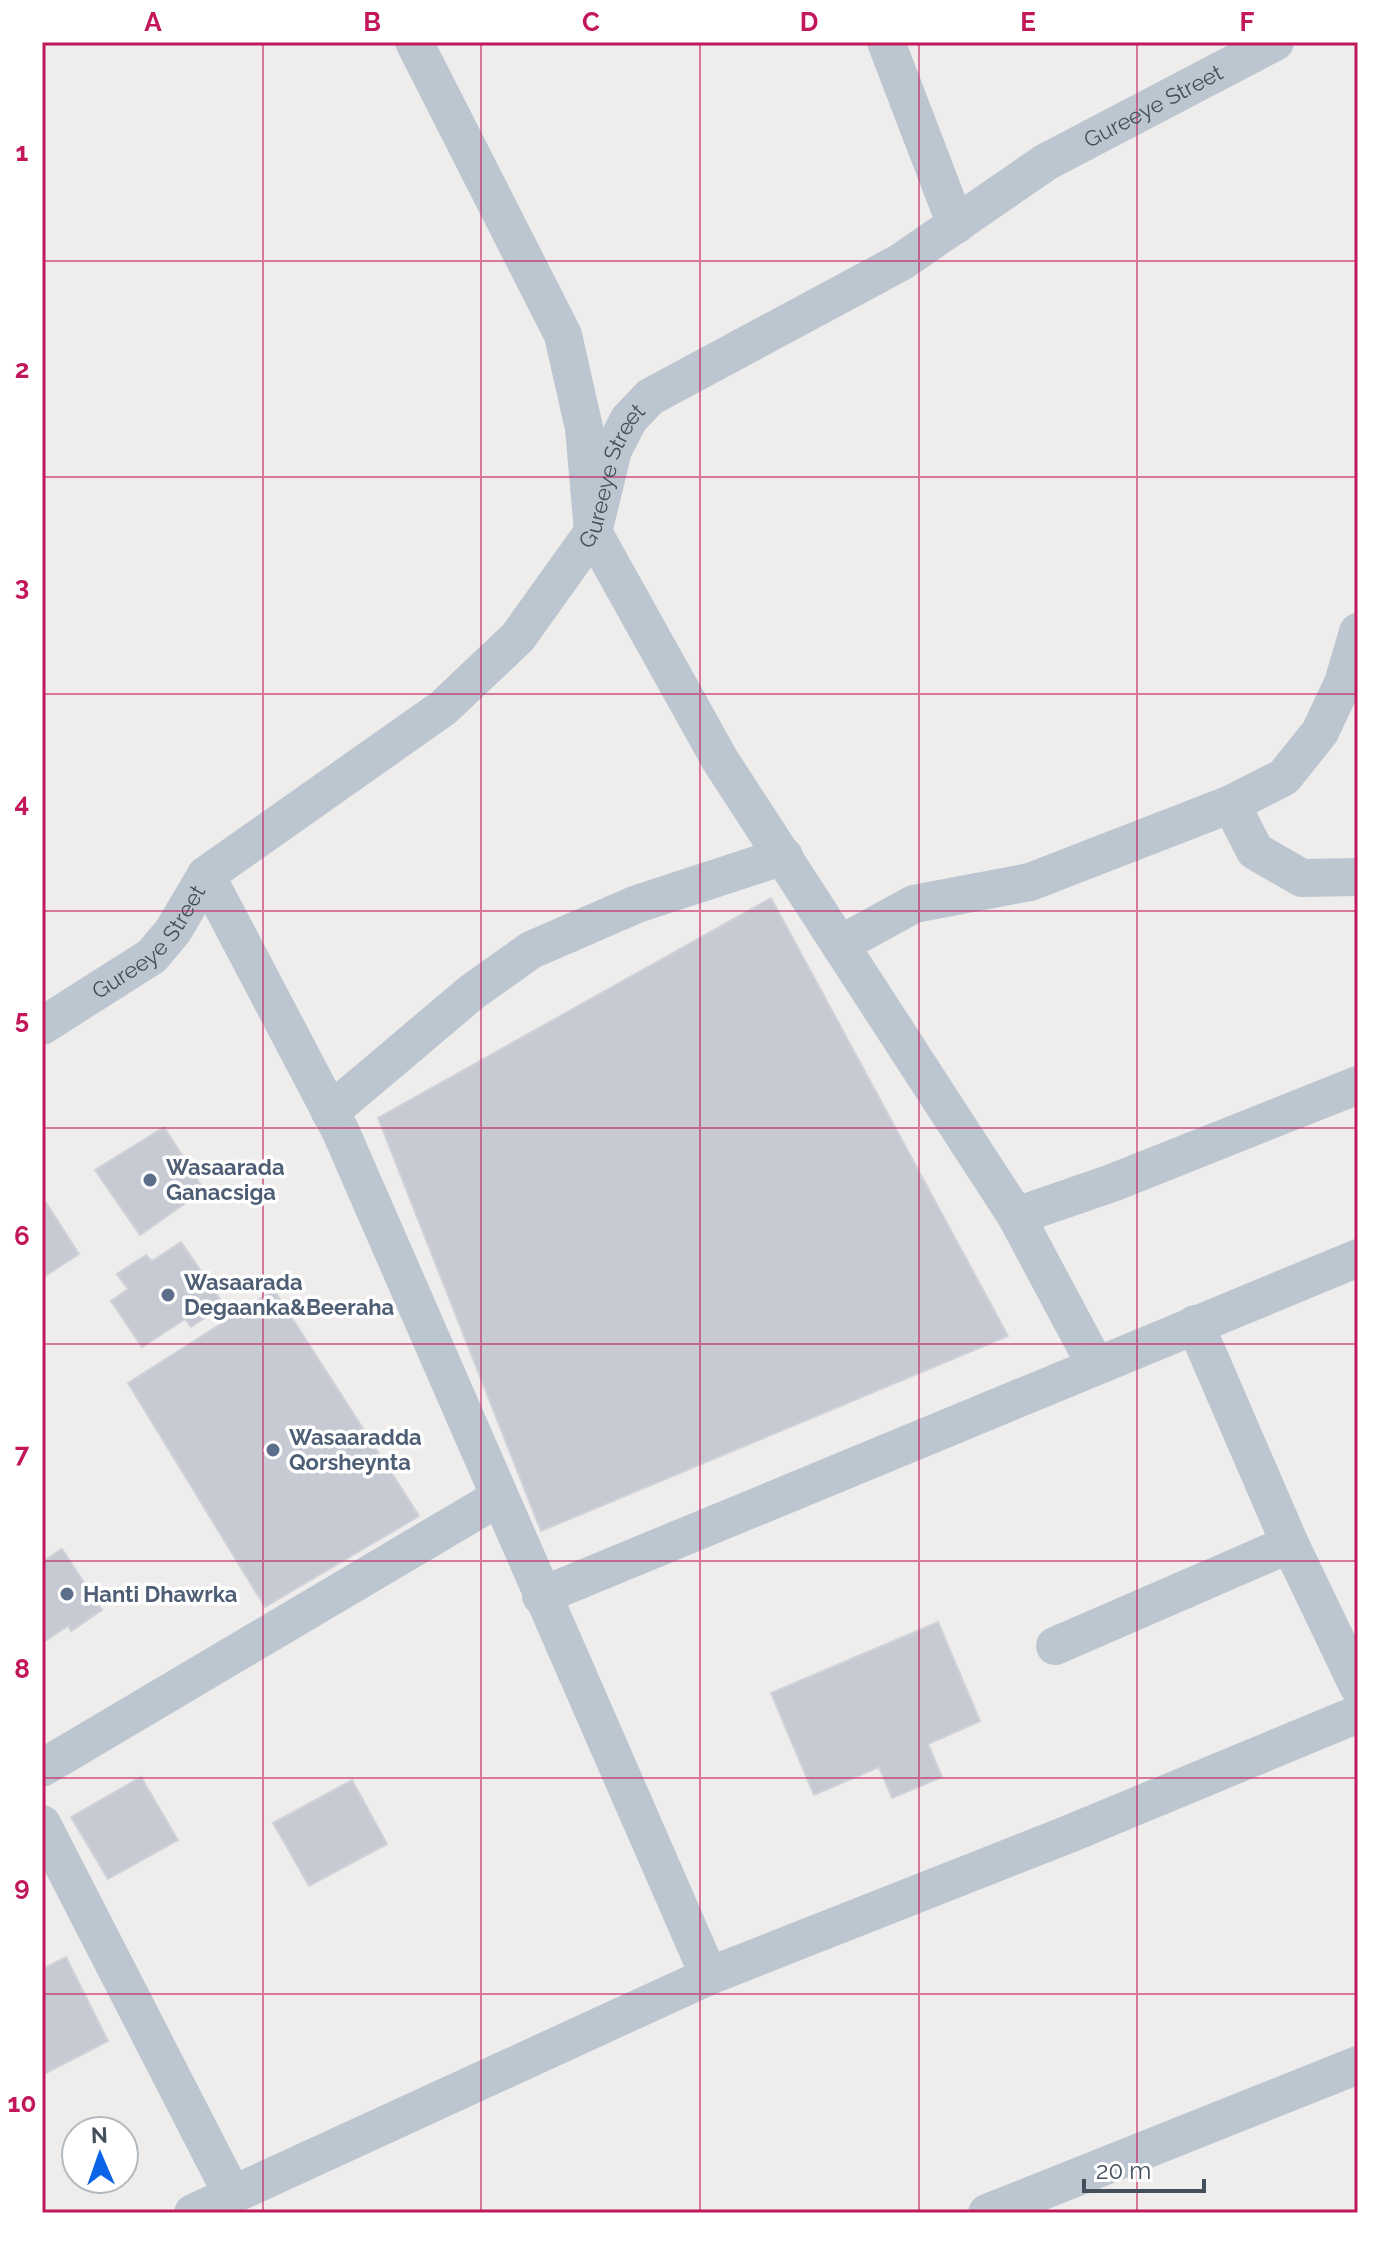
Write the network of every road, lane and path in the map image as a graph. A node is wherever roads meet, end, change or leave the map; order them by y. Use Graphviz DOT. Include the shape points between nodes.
graph roads {
  1 [pos="414,42"];
  2 [pos="886,42"];
  3 [pos="1275,42"];
  4 [pos="956,225"];
  5 [pos="593,532"];
  6 [pos="1358,632"];
  7 [pos="1350,680"];
  8 [pos="1231,804"];
  9 [pos="784,856"];
  10 [pos="206,875"];
  11 [pos="1358,877"];
  12 [pos="841,944"];
  13 [pos="42,1026"];
  14 [pos="1358,1085"];
  15 [pos="330,1112"];
  16 [pos="1016,1216"];
  17 [pos="1358,1258"];
  18 [pos="1195,1324"];
  19 [pos="1095,1364"];
  20 [pos="498,1498"];
  21 [pos="1290,1544"];
  22 [pos="541,1596"];
  23 [pos="1055,1646"];
  24 [pos="1358,1686"];
  25 [pos="1358,1714"];
  26 [pos="42,1768"];
  27 [pos="42,1824"];
  28 [pos="709,1976"];
  29 [pos="1358,2065"];
  30 [pos="233,2196"];
  31 [pos="193,2213"];
  32 [pos="987,2213"];
  1 -- 5 [label="street" via="563,335 584,428"];
  2 -- 4 [label="street"];
  3 -- 4 [label="street, Gureeye Street" via="1046,162"];
  4 -- 5 [label="street, Gureeye Street" via="901,262 650,397 629,419 613,450"];
  5 -- 9 [label="street" via="720,760"];
  5 -- 10 [label="street, Gureeye Street" via="518,637 443,708"];
  6 -- 7 [label="street"];
  7 -- 8 [label="street" via="1320,732 1284,777"];
  8 -- 11 [label="street" via="1255,851 1302,878"];
  8 -- 12 [label="street" via="1030,882 914,904"];
  9 -- 12 [label="street"];
  9 -- 15 [label="street" via="637,904 531,950 472,992"];
  10 -- 13 [label="street, Gureeye Street" via="152,956"];
  10 -- 15 [label="street"];
  12 -- 16 [label="street"];
  14 -- 16 [label="street"];
  15 -- 20 [label="street"];
  16 -- 19 [label="street"];
  17 -- 18 [label="street"];
  18 -- 19 [label="street"];
  18 -- 21 [label="street"];
  19 -- 22 [label="street"];
  20 -- 22 [label="street"];
  20 -- 26 [label="street"];
  21 -- 23 [label="street"];
  21 -- 24 [label="street"];
  22 -- 28 [label="street"];
  25 -- 28 [label="street"];
  27 -- 30 [label="street"];
  28 -- 30 [label="street"];
  29 -- 32 [label="street"];
  30 -- 31 [label="street"];
}
